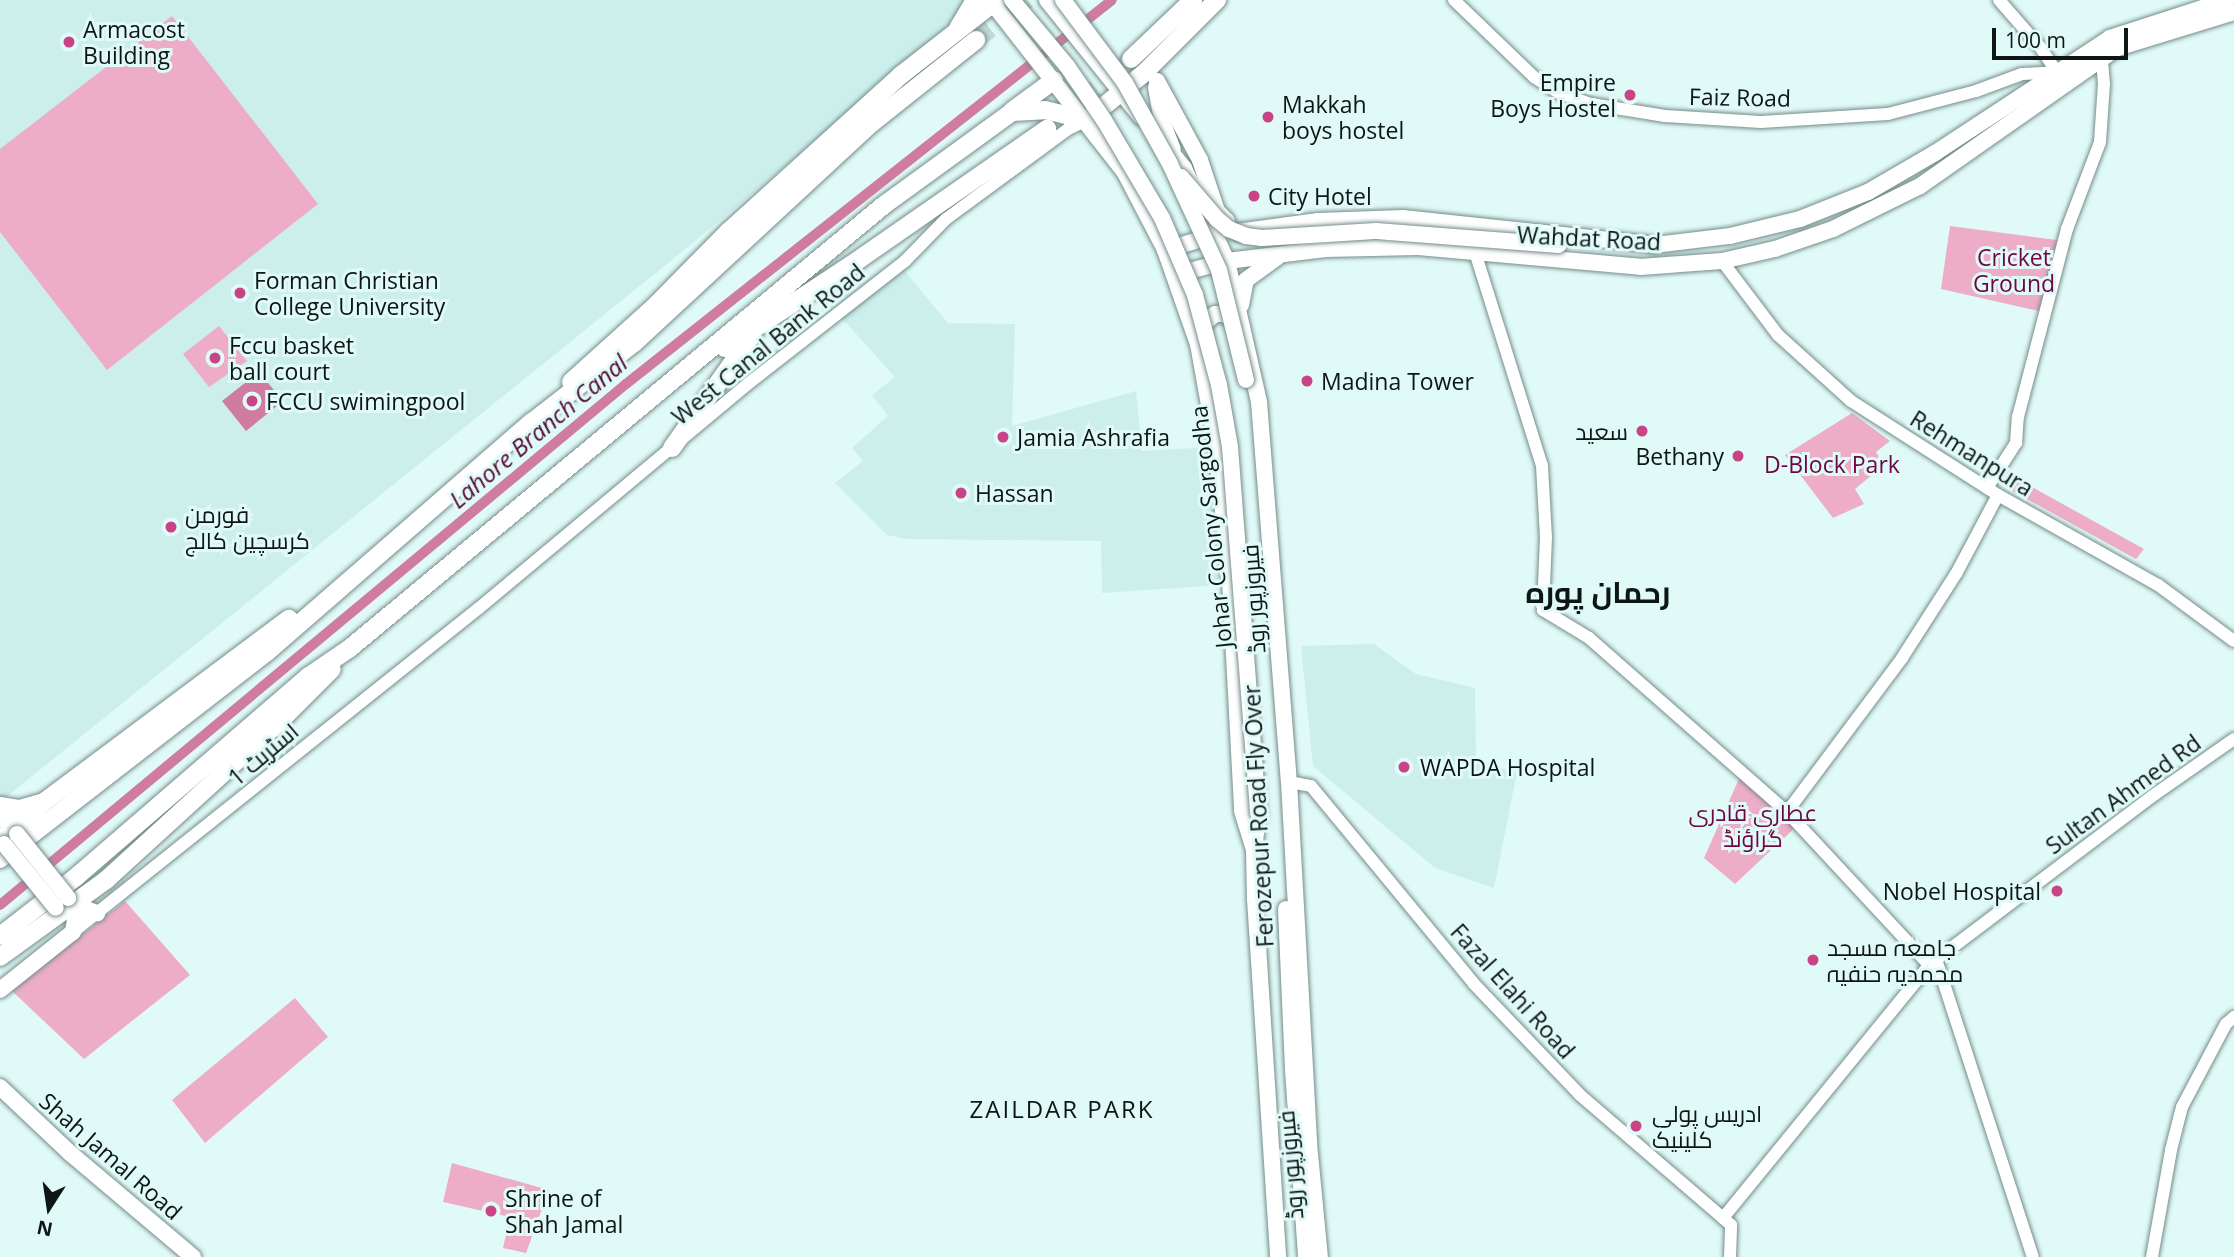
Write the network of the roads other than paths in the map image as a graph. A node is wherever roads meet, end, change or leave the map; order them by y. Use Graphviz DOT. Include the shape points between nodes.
graph roads {
  1 [pos="974,0"];
  2 [pos="1012,0"];
  3 [pos="1047,0"];
  4 [pos="1063,0"];
  5 [pos="1193,0"];
  6 [pos="1217,0"];
  7 [pos="1454,0"];
  8 [pos="1999,0"];
  9 [pos="2227,0"];
  10 [pos="993,1"];
  11 [pos="2234,12"];
  12 [pos="954,33"];
  13 [pos="976,40"];
  14 [pos="1163,54"];
  15 [pos="1131,58"];
  16 [pos="2102,59"];
  17 [pos="2062,78"];
  18 [pos="1054,80"];
  19 [pos="1157,81"];
  20 [pos="1119,94"];
  21 [pos="1012,112"];
  22 [pos="1087,120"];
  23 [pos="1047,129"];
  24 [pos="1172,159"];
  25 [pos="1217,211"];
  26 [pos="1266,228"];
  27 [pos="1217,235"];
  28 [pos="1654,245"];
  29 [pos="1165,250"];
  30 [pos="1475,252"];
  31 [pos="1285,254"];
  32 [pos="1227,261"];
  33 [pos="1722,261"];
  34 [pos="1174,275"];
  35 [pos="1241,319"];
  36 [pos="758,326"];
  37 [pos="1198,344"];
  38 [pos="675,382"];
  39 [pos="532,422"];
  40 [pos="672,448"];
  41 [pos="1993,492"];
  42 [pos="374,556"];
  43 [pos="479,608"];
  44 [pos="2234,641"];
  45 [pos="350,648"];
  46 [pos="2234,739"];
  47 [pos="1289,782"];
  48 [pos="44,802"];
  49 [pos="0,806"];
  50 [pos="1787,813"];
  51 [pos="1258,814"];
  52 [pos="0,815"];
  53 [pos="5,841"];
  54 [pos="1254,850"];
  55 [pos="64,906"];
  56 [pos="97,913"];
  57 [pos="73,932"];
  58 [pos="0,936"];
  59 [pos="0,957"];
  60 [pos="1933,962"];
  61 [pos="0,976"];
  62 [pos="0,990"];
  63 [pos="2234,1017"];
  64 [pos="0,1087"];
  65 [pos="1723,1218"];
  66 [pos="193,1257"];
  67 [pos="1278,1257"];
  68 [pos="1306,1257"];
  69 [pos="1320,1257"];
  70 [pos="1730,1257"];
  71 [pos="2033,1257"];
  72 [pos="2152,1257"];
  1 -- 12 [label="main road"];
  2 -- 51 [label="main road, Johar Colony Sargodha, bridge" via="1104,120 1162,218 1195,296 1230,447"];
  3 -- 20 [label="main road, فیروزپور روڈ"];
  4 -- 24 [label="main road, Ferozepur Road Fly Over, bridge" via="1125,83"];
  5 -- 15 [label="highway"];
  6 -- 14 [label="highway"];
  7 -- 17 [label="street, Faiz Road" via="1559,93 1640,113 1761,122 1888,114 2022,74"];
  8 -- 17 [label="street"];
  9 -- 17 [label="main road, Wahdat Road" via="2110,38"];
  10 -- 12 [label="highway"];
  10 -- 18 [label="main road, فیروزپور روڈ"];
  11 -- 16 [label="main road, Wahdat Road" via="2117,48"];
  12 -- 39 [label="highway" via="729,231"];
  13 -- 39 [label="highway" via="873,122 634,343"];
  14 -- 19 [label="main road"];
  14 -- 20 [label="highway"];
  16 -- 17 [label="main road, Wahdat Road"];
  16 -- 41 [label="street" via="2100,142 2067,229 2018,417 2016,443"];
  17 -- 28 [label="main road, Wahdat Road" via="1833,208 1730,236"];
  17 -- 33 [label="main road, Wahdat Road" via="1920,186 1885,205 1810,237"];
  18 -- 21 [label="highway"];
  18 -- 22 [label="main road, فیروزپور روڈ" via="1074,110"];
  19 -- 24 [label="main road"];
  19 -- 25 [label="main road" via="1200,160"];
  20 -- 22 [label="highway"];
  20 -- 24 [label="main road, فیروزپور روڈ"];
  21 -- 22 [label="highway" via="1045,110"];
  21 -- 38 [label="highway" via="804,269"];
  22 -- 29 [label="main road, فیروزپور روڈ" via="1125,173"];
  22 -- 40 [label="street, West Canal Bank Road" via="1068,129 946,219 905,261"];
  23 -- 36 [label="highway"];
  24 -- 27 [label="main road, فیروزپور روڈ"];
  24 -- 28 [label="main road, bridge" via="1217,219 1246,236 1390,231 1558,245"];
  24 -- 68 [label="main road, Ferozepur Road Fly Over, bridge" via="1219,270 1246,380 1255,448 1277,701"];
  25 -- 26 [label="main road" via="1233,224"];
  25 -- 27 [label="main road"];
  26 -- 27 [label="main road, Wahdat Road"];
  26 -- 28 [label="main road, Wahdat Road" via="1403,218"];
  27 -- 29 [label="main road, Wahdat Road"];
  27 -- 32 [label="main road, فیروزپور روڈ"];
  29 -- 34 [label="main road, فیروزپور روڈ"];
  30 -- 31 [label="main road, Wahdat Road" via="1400,246"];
  30 -- 33 [label="main road, Wahdat Road" via="1640,268"];
  30 -- 50 [label="street" via="1539,451 1546,537 1543,610 1589,638"];
  31 -- 32 [label="main road, Wahdat Road"];
  31 -- 35 [label="main road" via="1246,280"];
  32 -- 34 [label="main road, Wahdat Road"];
  32 -- 35 [label="main road, فیروزپور روڈ"];
  33 -- 41 [label="street, Rehmanpura" via="1779,335 1828,382"];
  34 -- 37 [label="main road, فیروزپور روڈ"];
  35 -- 37 [label="main road" via="1215,314 1199,328"];
  35 -- 47 [label="main road, فیروزپور روڈ" via="1259,402"];
  36 -- 38 [label="highway"];
  36 -- 40 [label="highway"];
  37 -- 54 [label="main road, فیروزپور روڈ" via="1216,444 1230,579 1242,811"];
  38 -- 45 [label="highway"];
  39 -- 42 [label="highway"];
  40 -- 43 [label="street, West Canal Bank Road"];
  41 -- 44 [label="street, Rehmanpura" via="2158,585"];
  41 -- 50 [label="street" via="1956,574 1902,658"];
  42 -- 48 [label="highway"];
  42 -- 53 [label="highway" via="267,652"];
  43 -- 56 [label="street, اسٹریٹ 1"];
  45 -- 55 [label="highway" via="320,684 106,880"];
  45 -- 58 [label="highway" via="309,676 76,877"];
  46 -- 60 [label="street, Sultan Ahmed Rd"];
  47 -- 65 [label="street, Fazal Elahi Road" via="1311,786 1474,984 1580,1095"];
  47 -- 69 [label="main road, فیروزپور روڈ"];
  48 -- 49 [label="highway" via="20,809"];
  48 -- 53 [label="highway"];
  50 -- 60 [label="street"];
  51 -- 54 [label="main road, فیروزپور روڈ"];
  52 -- 53 [label="main road"];
  53 -- 55 [label="main road, bridge"];
  54 -- 67 [label="main road, فیروزپور روڈ"];
  55 -- 56 [label="main road"];
  55 -- 57 [label="main road" via="77,921"];
  55 -- 59 [label="highway"];
  55 -- 61 [label="main road" via="61,928"];
  56 -- 57 [label="street, اسٹریٹ 1"];
  57 -- 62 [label="main road"];
  60 -- 65 [label="street, Sultan Ahmed Rd"];
  60 -- 71 [label="street"];
  63 -- 72 [label="street" via="2182,1107"];
  64 -- 66 [label="main road, Shah Jamal Road"];
  65 -- 70 [label="street" via="1731,1225"];
}
